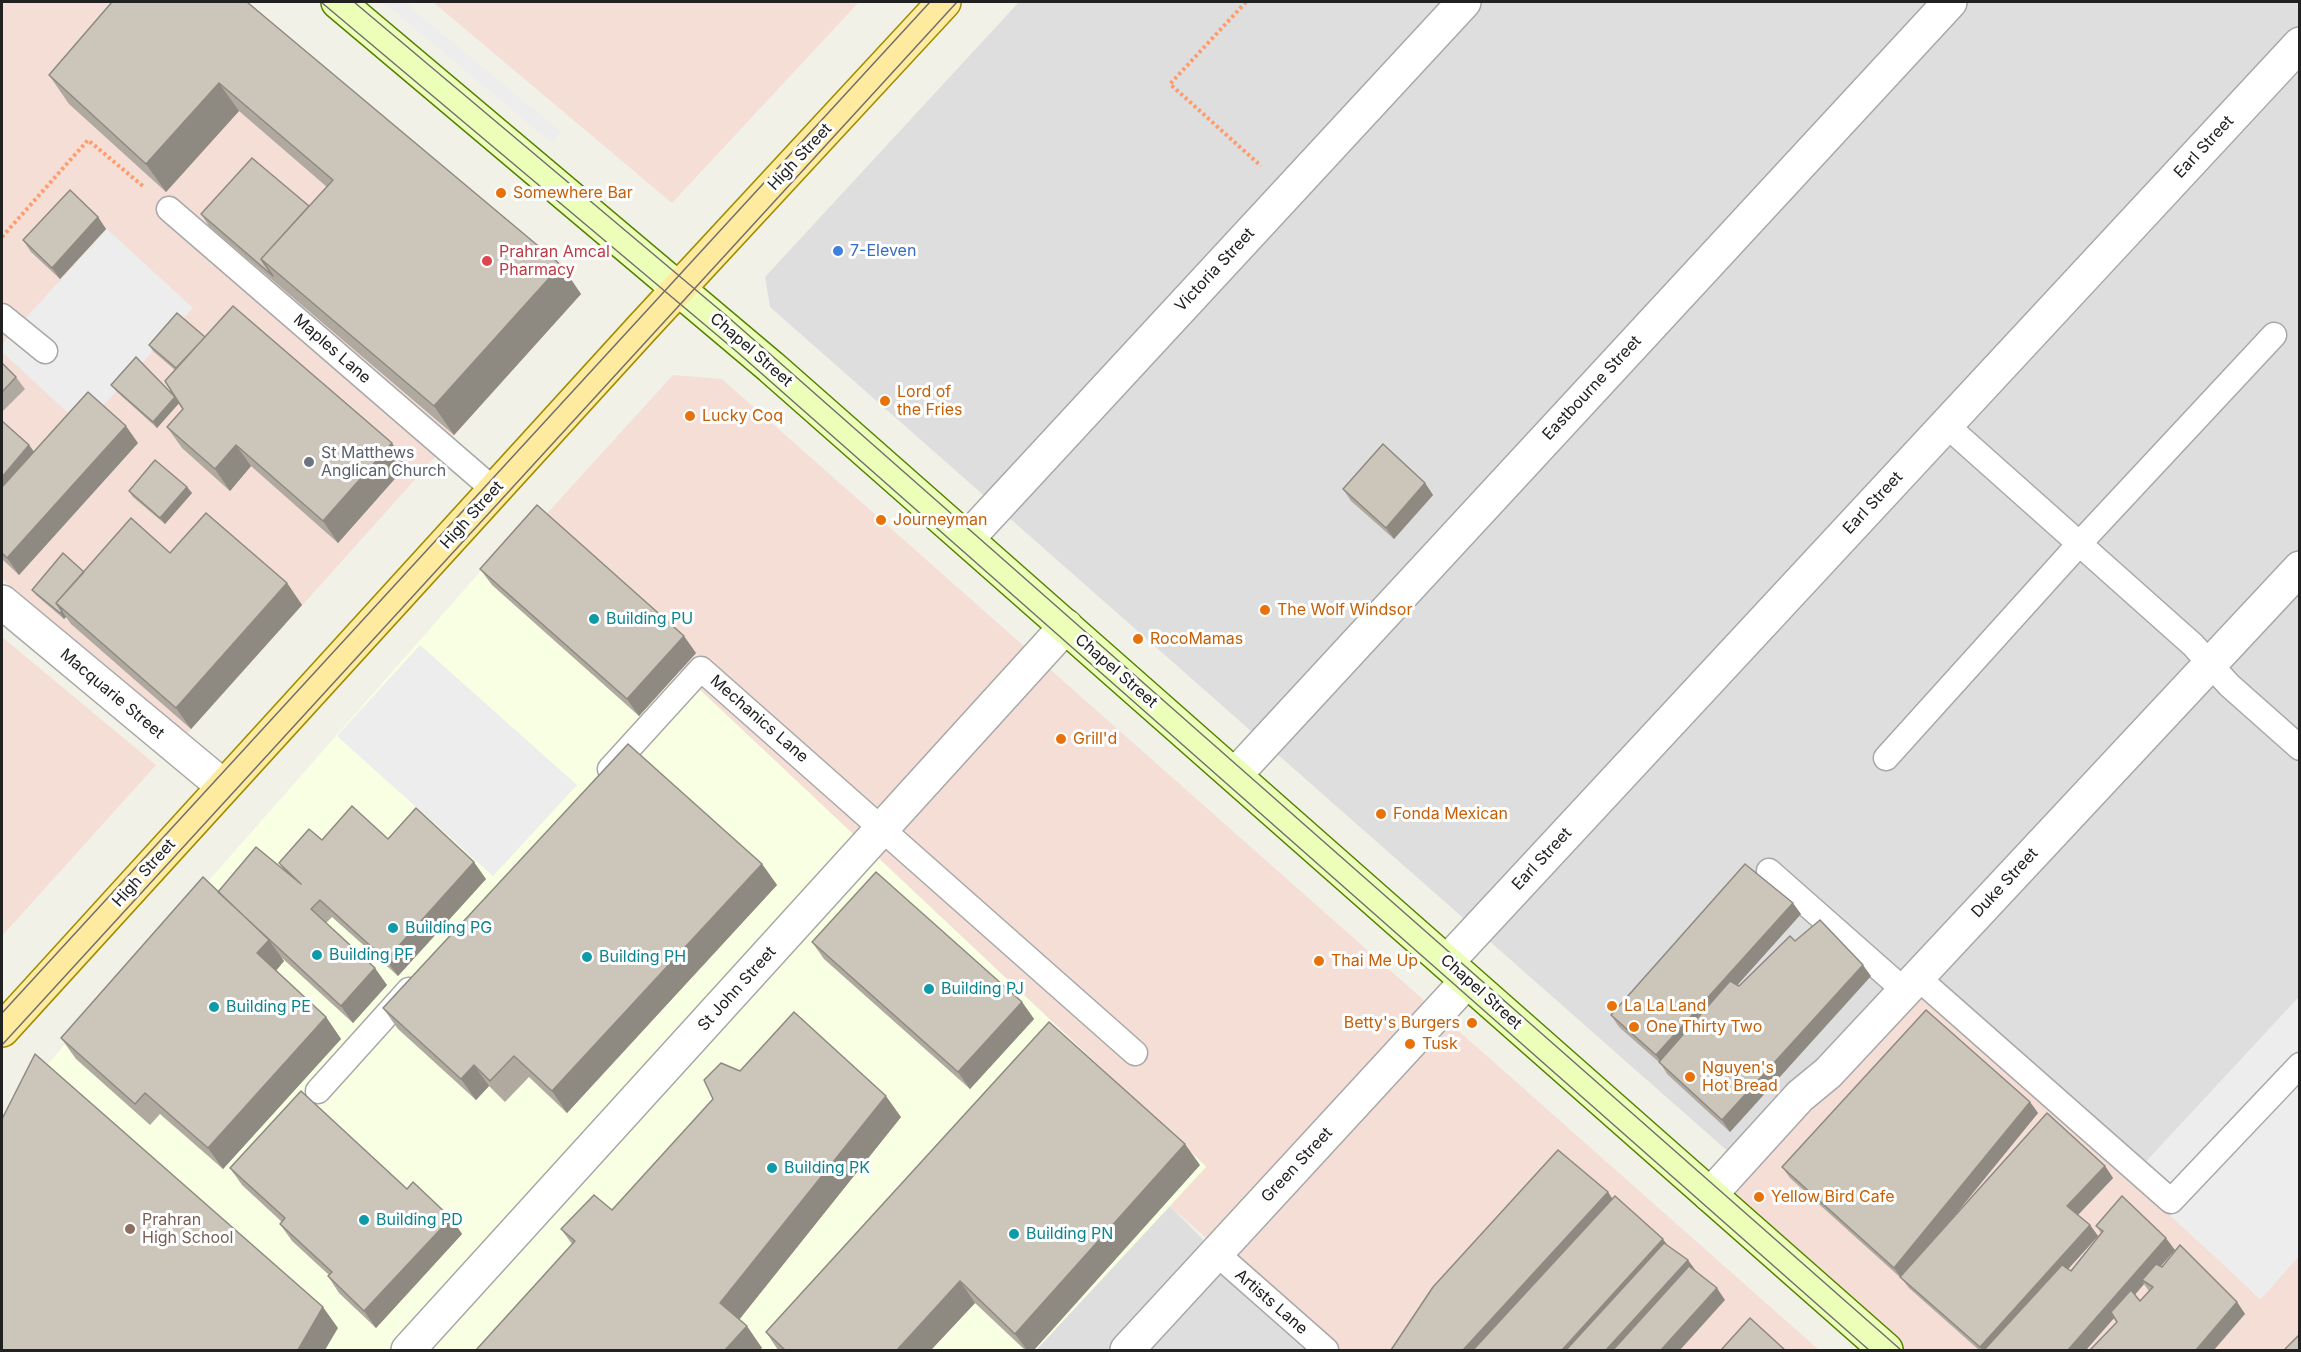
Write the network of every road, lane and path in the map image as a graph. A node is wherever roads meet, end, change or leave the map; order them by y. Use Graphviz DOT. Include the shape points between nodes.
graph roads {
  1 [pos="338,2"];
  2 [pos="944,2"];
  3 [pos="1246,2"];
  4 [pos="1464,2"];
  5 [pos="1950,2"];
  6 [pos="2300,44"];
  7 [pos="1262,167"];
  8 [pos="169,209"];
  9 [pos="2,237"];
  10 [pos="679,288"];
  11 [pos="2,316"];
  12 [pos="2274,335"];
  13 [pos="45,351"];
  14 [pos="1946,425"];
  15 [pos="494,490"];
  16 [pos="967,539"];
  17 [pos="2080,543"];
  18 [pos="2300,568"];
  19 [pos="2,602"];
  20 [pos="1066,626"];
  21 [pos="2210,665"];
  22 [pos="2300,748"];
  23 [pos="1886,758"];
  24 [pos="1236,775"];
  25 [pos="597,783"];
  26 [pos="223,786"];
  27 [pos="883,829"];
  28 [pos="1769,871"];
  29 [pos="1457,971"];
  30 [pos="422,976"];
  31 [pos="1911,984"];
  32 [pos="2,1030"];
  33 [pos="1135,1053"];
  34 [pos="2300,1065"];
  35 [pos="318,1091"];
  36 [pos="1710,1195"];
  37 [pos="1216,1253"];
  38 [pos="408,1350"];
  39 [pos="1127,1350"];
  40 [pos="1326,1350"];
  41 [pos="1886,1350"];
  1 -- 10 [label="street, Chapel Street"];
  2 -- 10 [label="main road, High Street"];
  3 -- 7 [label="path" via="1170,84"];
  4 -- 16 [label="street, Victoria Street"];
  5 -- 24 [label="street, Eastbourne Street"];
  6 -- 14 [label="street, Earl Street"];
  8 -- 9 [label="path" via="88,140"];
  8 -- 15 [label="lane, Maples Lane"];
  10 -- 15 [label="main road, High Street"];
  10 -- 16 [label="street, Chapel Street"];
  11 -- 13 [label="lane"];
  12 -- 17 [label="lane"];
  14 -- 17 [label="lane"];
  14 -- 29 [label="street, Earl Street"];
  15 -- 26 [label="main road, High Street"];
  16 -- 20 [label="street, Chapel Street"];
  17 -- 21 [label="lane"];
  17 -- 23 [label="lane"];
  18 -- 21 [label="street, Duke Street"];
  19 -- 26 [label="street, Macquarie Street"];
  20 -- 24 [label="street, Chapel Street"];
  20 -- 27 [label="street, St John Street"];
  21 -- 22 [label="lane"];
  21 -- 31 [label="street, Duke Street"];
  24 -- 29 [label="street, Chapel Street"];
  25 -- 27 [label="lane, Mechanics Lane" via="701,669"];
  26 -- 32 [label="main road, High Street"];
  27 -- 33 [label="lane, Mechanics Lane"];
  27 -- 38 [label="street, St John Street"];
  28 -- 31 [label="lane"];
  29 -- 36 [label="street, Chapel Street"];
  29 -- 37 [label="street, Green Street"];
  30 -- 35 [label="lane"];
  31 -- 34 [label="lane" via="2171,1201"];
  31 -- 36 [label="street, Duke Street" via="1828,1073 1800,1096"];
  36 -- 41 [label="street, Chapel Street"];
  37 -- 39 [label="street, Green Street"];
  37 -- 40 [label="lane, Artists Lane"];
}
